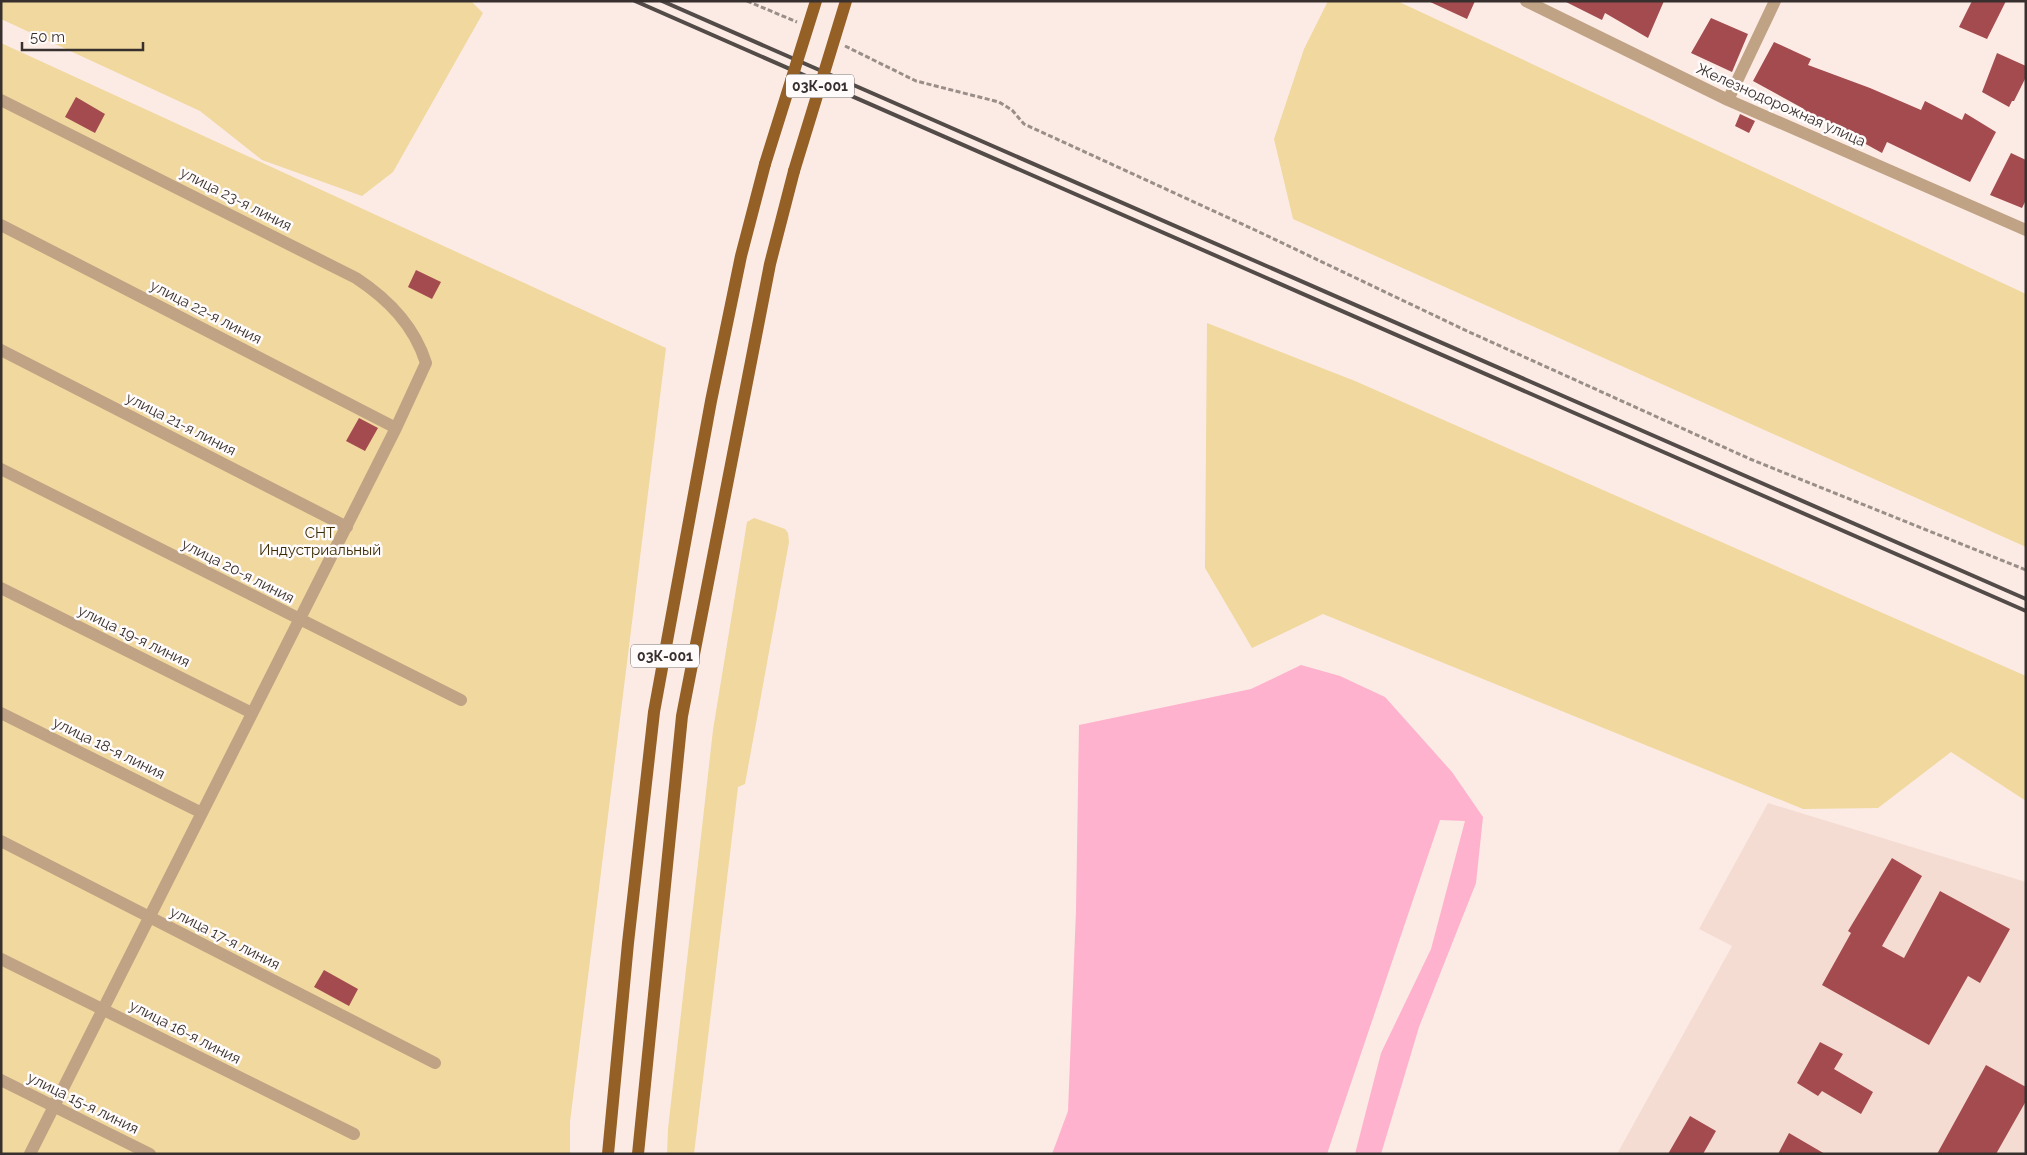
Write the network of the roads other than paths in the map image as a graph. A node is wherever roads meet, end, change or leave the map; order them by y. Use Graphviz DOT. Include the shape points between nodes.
graph roads {
  1 [pos="816,1"];
  2 [pos="846,1"];
  3 [pos="1526,1"];
  4 [pos="1775,1"];
  5 [pos="1,100"];
  6 [pos="1728,100"];
  7 [pos="1,225"];
  8 [pos="2025,228"];
  9 [pos="1,350"];
  10 [pos="396,428"];
  11 [pos="1,469"];
  12 [pos="347,527"];
  13 [pos="1,588"];
  14 [pos="299,620"];
  15 [pos="461,700"];
  16 [pos="1,713"];
  17 [pos="252,713"];
  18 [pos="202,813"];
  19 [pos="1,841"];
  20 [pos="149,918"];
  21 [pos="1,959"];
  22 [pos="103,1009"];
  23 [pos="435,1063"];
  24 [pos="1,1080"];
  25 [pos="54,1107"];
  26 [pos="354,1134"];
  27 [pos="30,1154"];
  28 [pos="150,1154"];
  29 [pos="608,1154"];
  30 [pos="638,1154"];
  1 -- 29 [label="main road, 03К-001, bridge" via="765,164 741,256 654,712"];
  2 -- 30 [label="main road, 03К-001, bridge" via="794,171 770,264 682,716"];
  3 -- 6 [label="street, Железнодорожная улица"];
  4 -- 6 [label="street"];
  5 -- 10 [label="street, улица 23-я линия" via="356,278 374,290 397,312 416,338 426,363"];
  6 -- 8 [label="street, Железнодорожная улица"];
  7 -- 10 [label="street, улица 22-я линия"];
  9 -- 12 [label="street, улица 21-я линия"];
  10 -- 12 [label="street"];
  11 -- 14 [label="street, улица 20-я линия"];
  12 -- 14 [label="street"];
  13 -- 17 [label="street, улица 19-я линия"];
  14 -- 15 [label="street, улица 20-я линия"];
  14 -- 17 [label="street"];
  16 -- 18 [label="street, улица 18-я линия"];
  17 -- 18 [label="street"];
  18 -- 20 [label="street"];
  19 -- 20 [label="street, улица 17-я линия"];
  20 -- 22 [label="street"];
  20 -- 23 [label="street, улица 17-я линия"];
  21 -- 22 [label="street, улица 16-я линия"];
  22 -- 25 [label="street"];
  22 -- 26 [label="street, улица 16-я линия"];
  24 -- 25 [label="street, улица 15-я линия"];
  25 -- 27 [label="street"];
  25 -- 28 [label="street, улица 15-я линия"];
}
